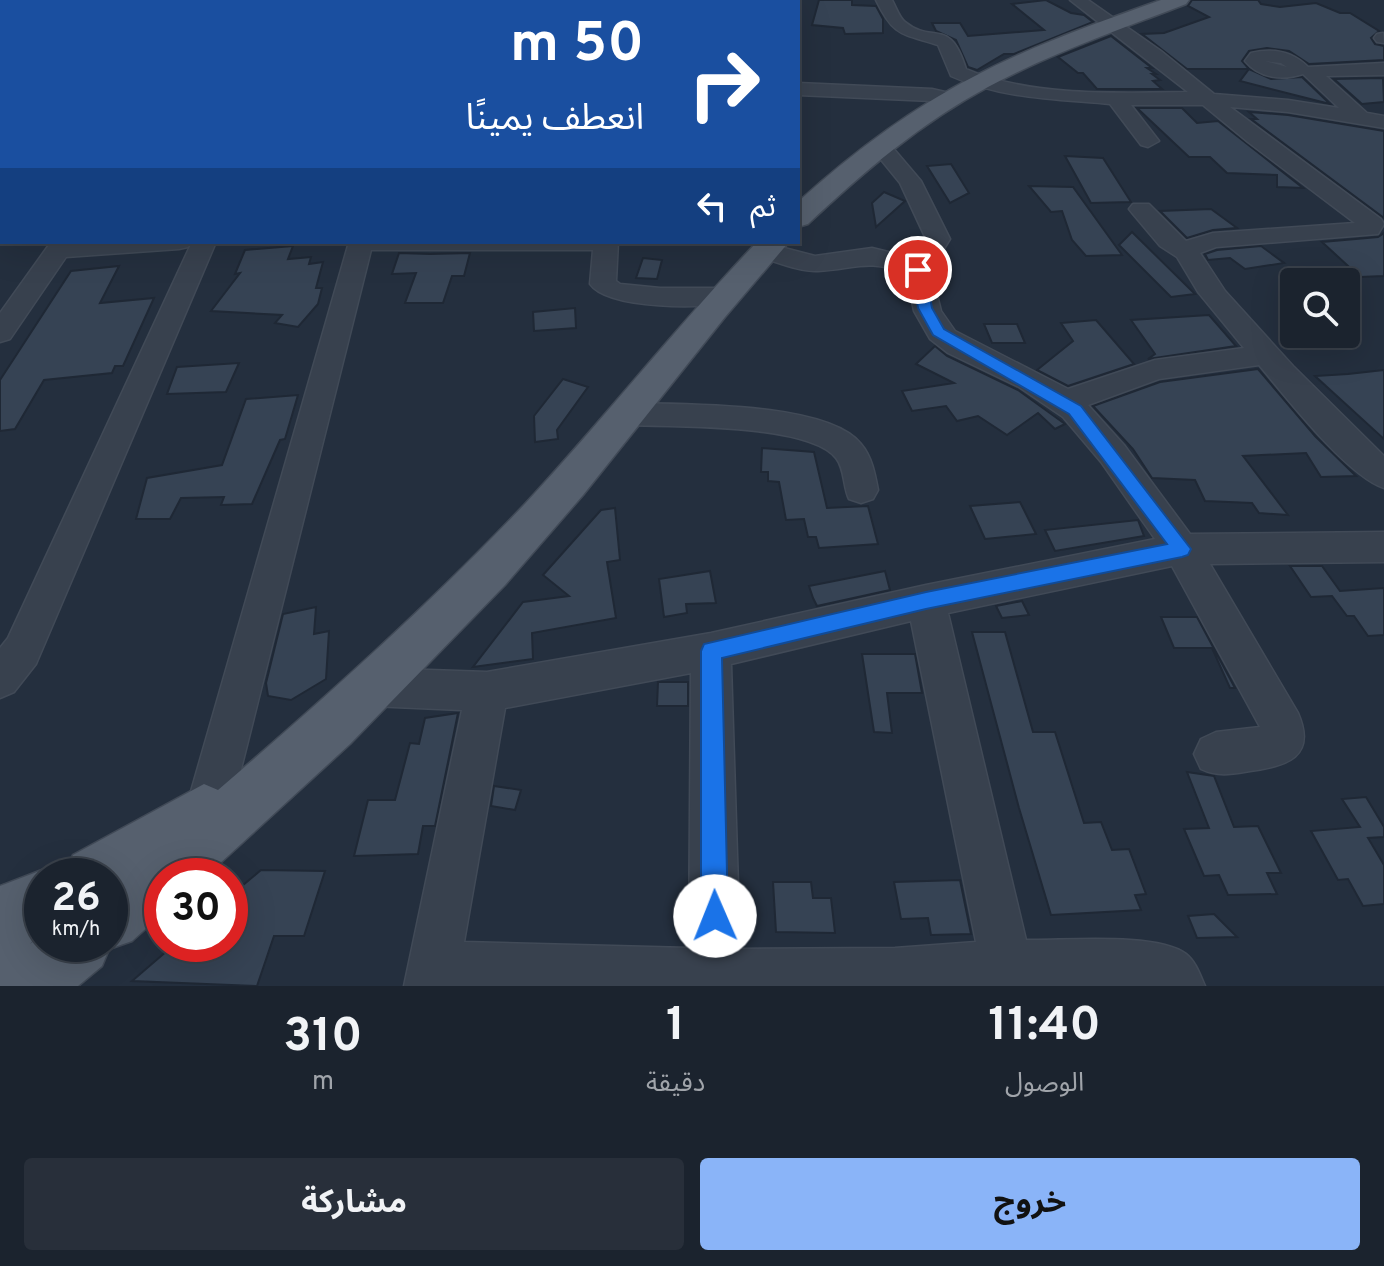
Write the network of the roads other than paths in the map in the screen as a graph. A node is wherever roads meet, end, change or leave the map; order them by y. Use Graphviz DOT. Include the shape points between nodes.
graph roads {
  1 [pos="884,0"];
  2 [pos="1078,0"];
  3 [pos="1179,0"];
  4 [pos="1111,26"];
  5 [pos="1384,69"];
  6 [pos="980,82"];
  7 [pos="800,89"];
  8 [pos="951,99"];
  9 [pos="1116,99"];
  10 [pos="1212,102"];
  11 [pos="1362,118"];
  12 [pos="1384,122"];
  13 [pos="1148,141"];
  14 [pos="880,145"];
  15 [pos="1141,209"];
  16 [pos="800,216"];
  17 [pos="120,244"];
  18 [pos="203,244"];
  19 [pos="361,244"];
  20 [pos="606,244"];
  21 [pos="62,246"];
  22 [pos="769,247"];
  23 [pos="1187,253"];
  24 [pos="918,270"];
  25 [pos="726,296"];
  26 [pos="0,333"];
  27 [pos="1266,354"];
  28 [pos="1064,402"];
  29 [pos="627,414"];
  30 [pos="1384,475"];
  31 [pos="861,490"];
  32 [pos="1182,549"];
  33 [pos="1381,550"];
  34 [pos="926,601"];
  35 [pos="711,651"];
  36 [pos="0,679"];
  37 [pos="371,687"];
  38 [pos="487,692"];
  39 [pos="1216,754"];
  40 [pos="204,826"];
  41 [pos="128,861"];
  42 [pos="128,901"];
  43 [pos="24,907"];
  44 [pos="0,928"];
  45 [pos="0,952"];
  46 [pos="58,962"];
  47 [pos="1006,966"];
  48 [pos="715,975"];
  49 [pos="431,976"];
  50 [pos="896,980"];
  51 [pos="11,986"];
  52 [pos="36,986"];
  53 [pos="1179,986"];
  1 -- 6 [label="street" via="902,28 944,41 958,72"];
  2 -- 4 [label="street"];
  3 -- 4 [label="main road"];
  4 -- 6 [label="main road"];
  4 -- 10 [label="street"];
  5 -- 11 [label="street" via="1307,69"];
  6 -- 8 [label="main road"];
  6 -- 9 [label="street"];
  7 -- 8 [label="street"];
  8 -- 14 [label="main road"];
  9 -- 10 [label="street"];
  9 -- 13 [label="street"];
  10 -- 11 [label="street" via="1288,106"];
  10 -- 23 [label="street" via="1373,227 1213,240"];
  11 -- 12 [label="street"];
  14 -- 16 [label="main road"];
  14 -- 24 [label="street" via="910,181 938,239"];
  15 -- 23 [label="street"];
  17 -- 21 [label="street"];
  18 -- 36 [label="street" via="22,651"];
  19 -- 40 [label="street"];
  20 -- 25 [label="street" via="606,289"];
  21 -- 26 [label="street"];
  22 -- 24 [label="street" via="815,264 872,256"];
  22 -- 25 [label="main road"];
  23 -- 27 [label="street"];
  24 -- 28 [label="street" via="925,308 938,332"];
  25 -- 29 [label="main road"];
  27 -- 28 [label="street" via="1155,370"];
  27 -- 30 [label="street"];
  28 -- 32 [label="street" via="1094,431"];
  29 -- 31 [label="street" via="777,423 821,432 849,451"];
  29 -- 37 [label="main road" via="536,519"];
  32 -- 33 [label="street"];
  32 -- 34 [label="street"];
  32 -- 39 [label="street" via="1283,728 1284,738 1276,746"];
  34 -- 35 [label="street"];
  34 -- 47 [label="street"];
  35 -- 38 [label="street"];
  35 -- 48 [label="street"];
  37 -- 38 [label="street"];
  37 -- 40 [label="main road" via="285,766"];
  38 -- 49 [label="street"];
  40 -- 41 [label="main road"];
  40 -- 42 [label="main road"];
  43 -- 44 [label="main road"];
  45 -- 51 [label="main road"];
  46 -- 52 [label="main road"];
  47 -- 50 [label="street"];
  47 -- 53 [label="street" via="1156,967"];
  48 -- 49 [label="street"];
  48 -- 50 [label="street"];
}
